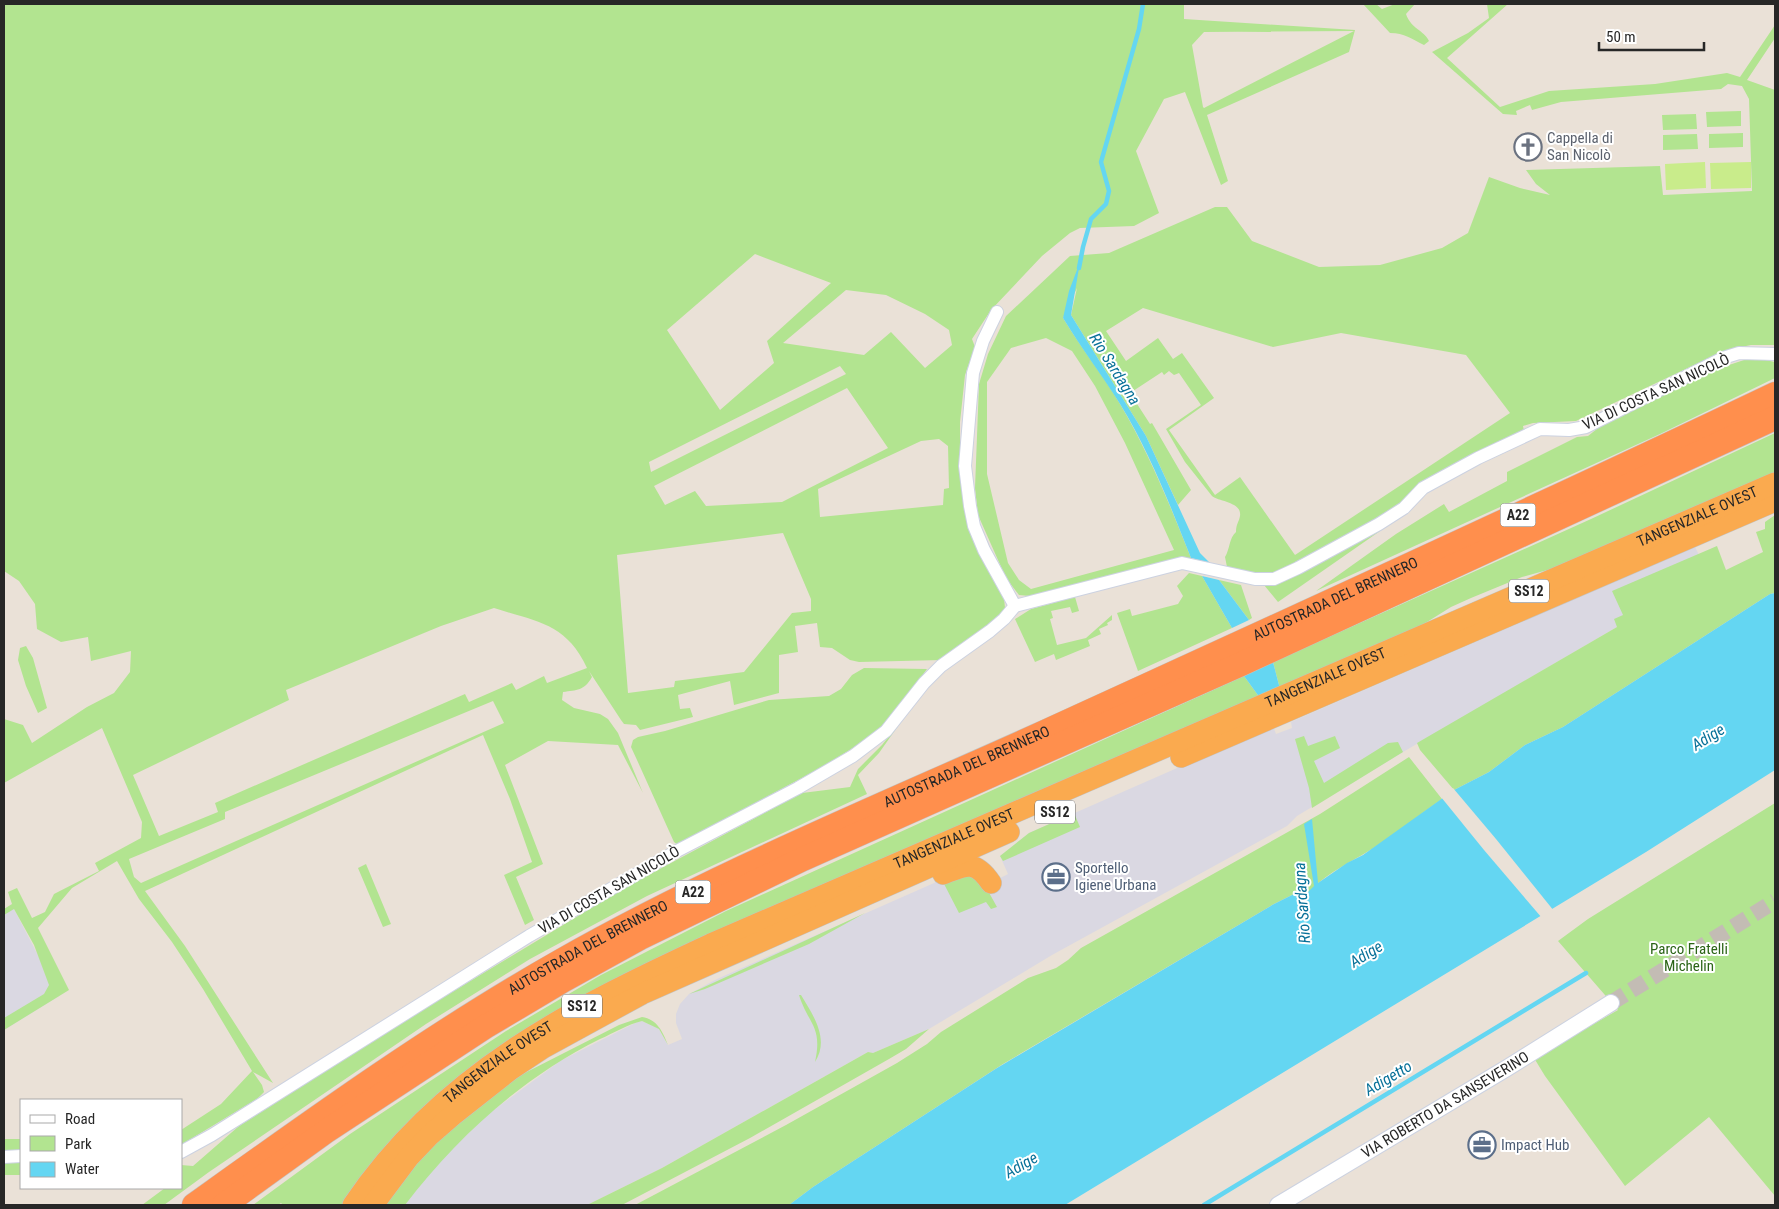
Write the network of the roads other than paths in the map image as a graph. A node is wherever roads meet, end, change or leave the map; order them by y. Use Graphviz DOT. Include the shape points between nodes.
graph roads {
  1 [pos="998,312"];
  2 [pos="1775,354"];
  3 [pos="1775,394"];
  4 [pos="1775,418"];
  5 [pos="1775,483"];
  6 [pos="1775,501"];
  7 [pos="1015,606"];
  8 [pos="1263,643"];
  9 [pos="1235,656"];
  10 [pos="1276,708"];
  11 [pos="991,882"];
  12 [pos="841,906"];
  13 [pos="1611,1003"];
  14 [pos="182,1151"];
  15 [pos="20,1156"];
  16 [pos="4,1157"];
  17 [pos="194,1205"];
  18 [pos="224,1205"];
  19 [pos="353,1205"];
  20 [pos="373,1205"];
  21 [pos="1278,1205"];
  1 -- 7 [label="street" via="982,342 973,373 965,466 974,526"];
  2 -- 7 [label="street, VIA DI COSTA SAN NICOLÒ" via="1739,353 1724,358 1586,427 1569,430 1540,428 1423,488 1391,517 1274,579 1255,579 1182,563"];
  3 -- 8 [label="highway, AUTOSTRADA DEL BRENNERO / A22" via="1468,539"];
  4 -- 8 [label="highway, AUTOSTRADA DEL BRENNERO / A22"];
  5 -- 10 [label="highway, TANGENZIALE OVEST / SS12"];
  6 -- 10 [label="highway, TANGENZIALE OVEST / SS12"];
  7 -- 14 [label="street, VIA DI COSTA SAN NICOLÒ" via="990,631 941,666 886,731 848,760 667,857 529,936"];
  8 -- 9 [label="highway, AUTOSTRADA DEL BRENNERO / A22"];
  9 -- 17 [label="highway, AUTOSTRADA DEL BRENNERO / A22" via="800,841 561,960 482,1007 330,1108"];
  9 -- 18 [label="highway, AUTOSTRADA DEL BRENNERO / A22" via="640,938 485,1027 325,1132"];
  10 -- 12 [label="highway, TANGENZIALE OVEST / SS12"];
  10 -- 19 [label="highway, TANGENZIALE OVEST / SS12" via="711,944 569,1013 505,1053 451,1095 388,1157"];
  11 -- 12 [label="highway" via="981,870 967,866 871,905"];
  12 -- 20 [label="highway, TANGENZIALE OVEST / SS12" via="642,994 550,1044 510,1070 430,1135"];
  13 -- 21 [label="street, VIA ROBERTO DA SANSEVERINO"];
  15 -- 16 [label="street"];
}
